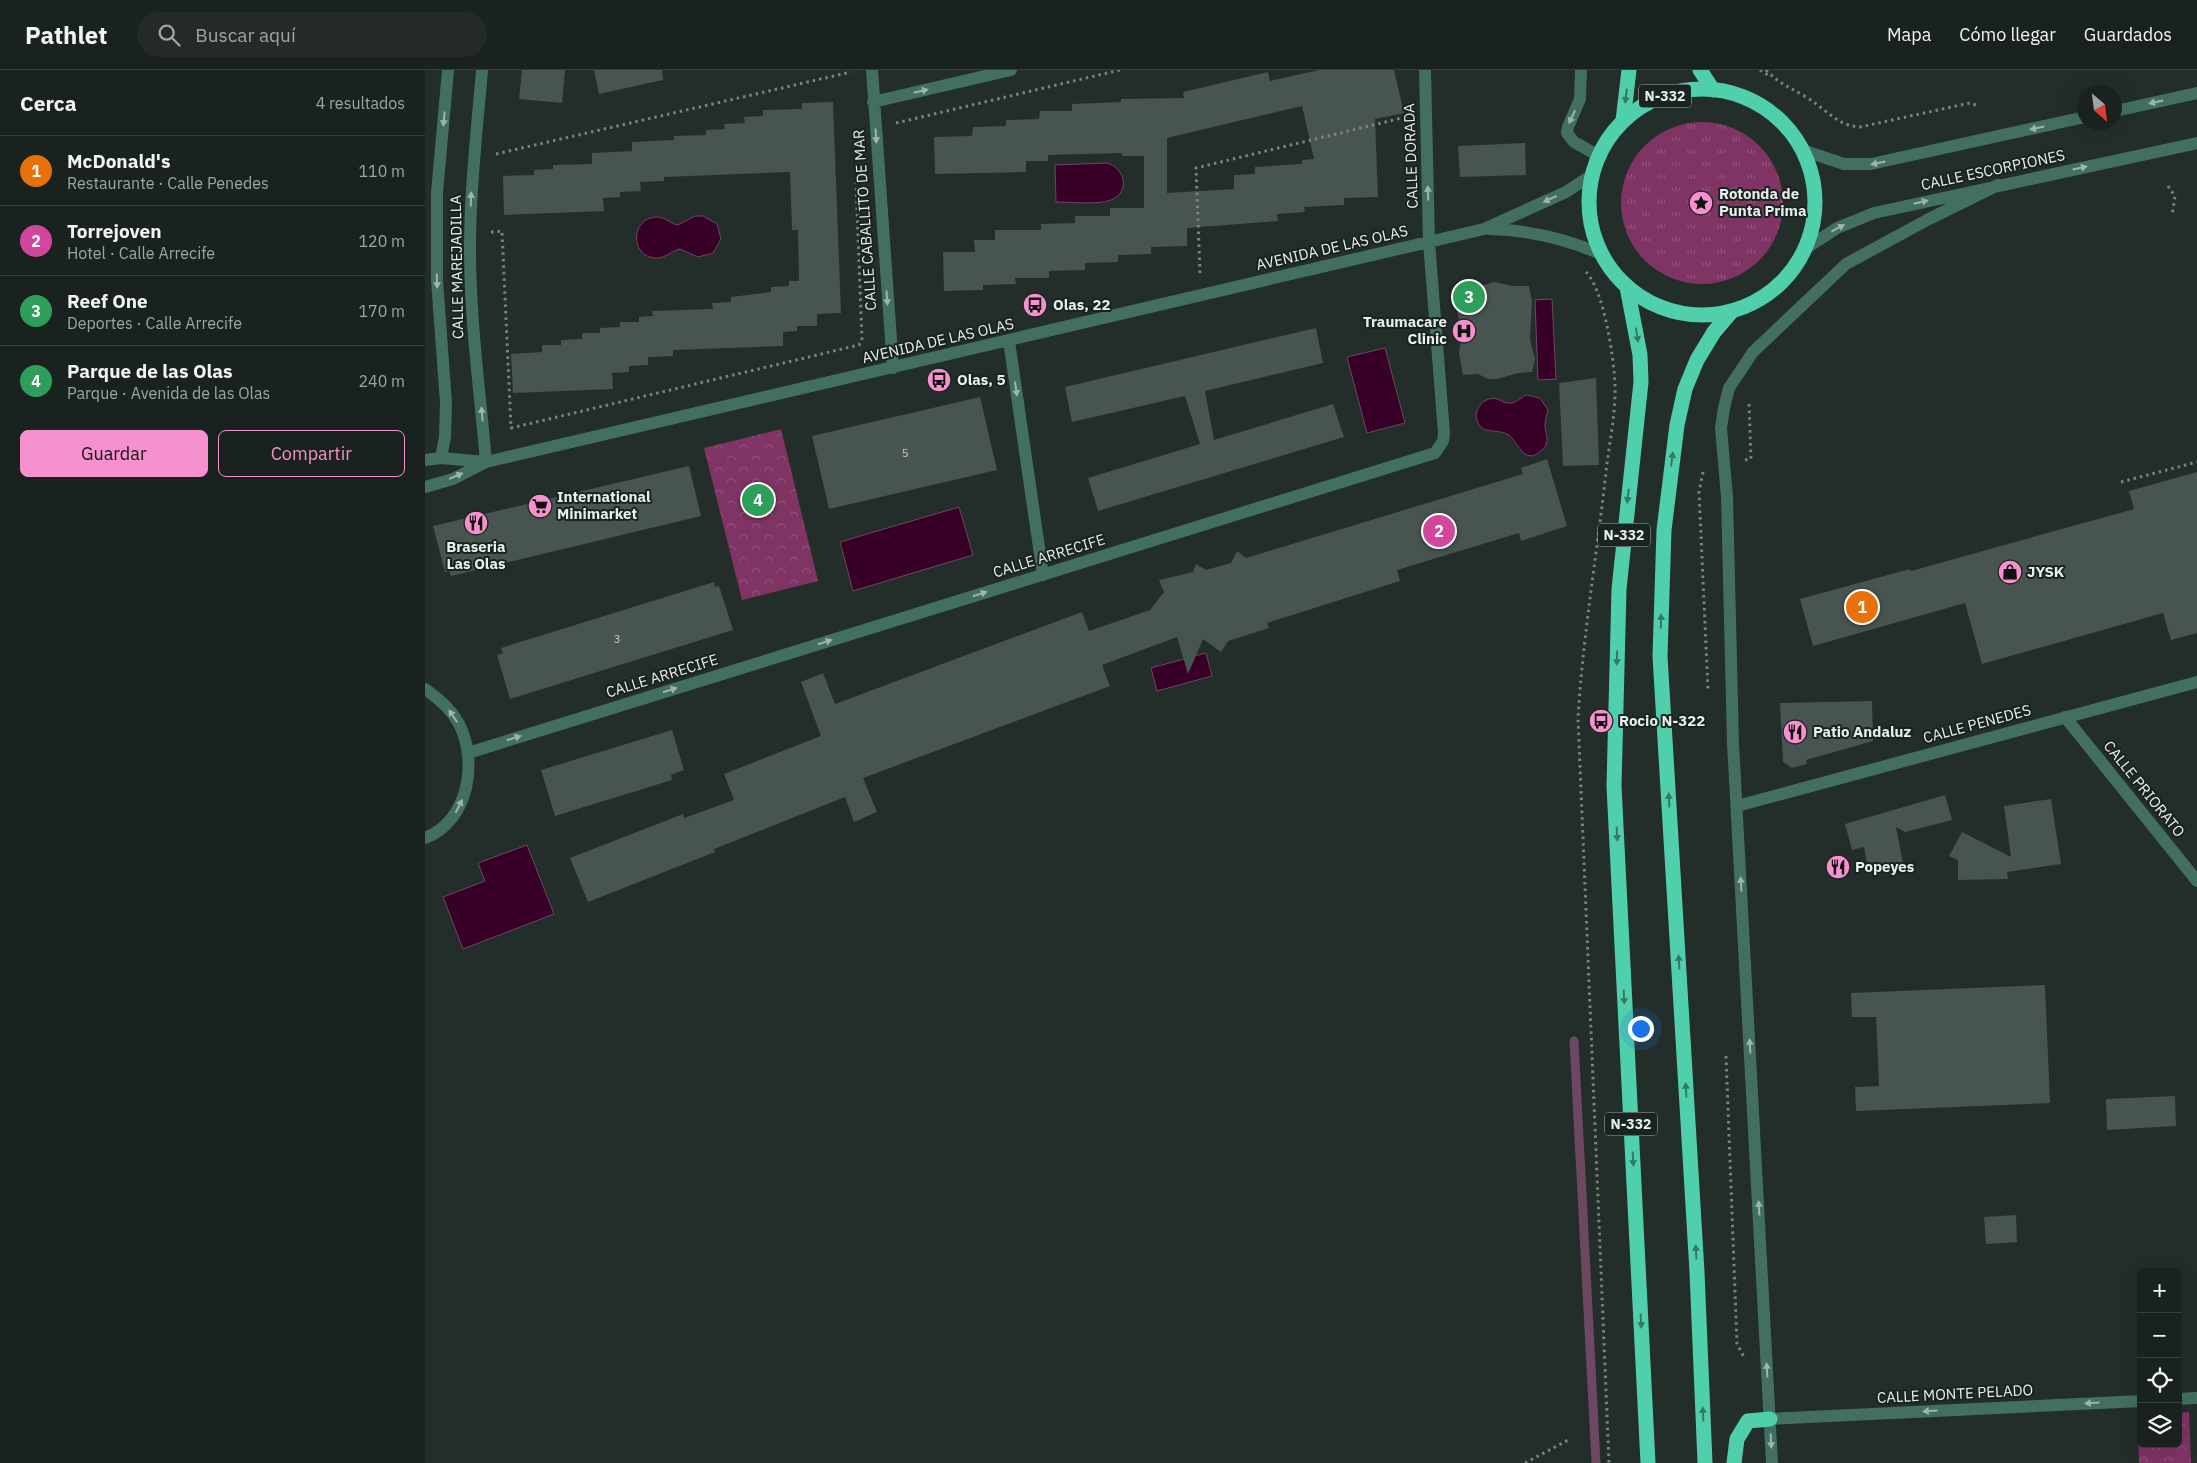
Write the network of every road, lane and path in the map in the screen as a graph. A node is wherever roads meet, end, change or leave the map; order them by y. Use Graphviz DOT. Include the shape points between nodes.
graph roads {
  1 [pos="448,70"];
  2 [pos="482,70"];
  3 [pos="872,70"];
  4 [pos="1011,70"];
  5 [pos="1120,70"];
  6 [pos="1425,70"];
  7 [pos="1581,70"];
  8 [pos="1629,70"];
  9 [pos="1700,70"];
  10 [pos="1760,70"];
  11 [pos="1766,70"];
  12 [pos="1774,78"];
  13 [pos="853,82"];
  14 [pos="1713,90"];
  15 [pos="2197,93"];
  16 [pos="873,102"];
  17 [pos="1979,106"];
  18 [pos="1407,108"];
  19 [pos="2122,109"];
  20 [pos="2077,119"];
  21 [pos="1623,121"];
  22 [pos="875,128"];
  23 [pos="2197,143"];
  24 [pos="1802,150"];
  25 [pos="491,155"];
  26 [pos="1599,156"];
  27 [pos="1592,175"];
  28 [pos="856,180"];
  29 [pos="1998,185"];
  30 [pos="2168,186"];
  31 [pos="2172,216"];
  32 [pos="1484,229"];
  33 [pos="483,233"];
  34 [pos="1429,242"];
  35 [pos="1805,249"];
  36 [pos="1601,254"];
  37 [pos="1580,268"];
  38 [pos="1627,287"];
  39 [pos="1198,296"];
  40 [pos="1732,311"];
  41 [pos="1009,341"];
  42 [pos="893,368"];
  43 [pos="1749,401"];
  44 [pos="441,458"];
  45 [pos="1751,459"];
  46 [pos="425,460"];
  47 [pos="486,462"];
  48 [pos="2197,462"];
  49 [pos="2121,482"];
  50 [pos="425,487"];
  51 [pos="1043,575"];
  52 [pos="2197,682"];
  53 [pos="425,689"];
  54 [pos="2065,717"];
  55 [pos="468,753"];
  56 [pos="1737,806"];
  57 [pos="425,838"];
  58 [pos="2197,881"];
  59 [pos="2197,1398"];
  60 [pos="2182,1399"];
  61 [pos="2137,1401"];
  62 [pos="1770,1419"];
  63 [pos="1569,1439"];
  64 [pos="1525,1463"];
  65 [pos="1609,1463"];
  66 [pos="1648,1463"];
  67 [pos="1705,1463"];
  68 [pos="1733,1463"];
  69 [pos="1772,1463"];
  1 -- 44 [label="street, CALLE MAREJADILLA, one-way" via="437,193 437,280 446,403"];
  47 -- 2 [label="street, CALLE MAREJADILLA, one-way" via="473,323 470,250 471,194"];
  3 -- 16 [label="street, CALLE CABALLITO DE MAR"];
  16 -- 4 [label="street, one-way"];
  5 -- 22 [label="path"];
  34 -- 6 [label="street, CALLE DORADA, one-way"];
  7 -- 26 [label="street, one-way" via="1580,99 1567,133 1574,142"];
  8 -- 21 [label="highway, N-332, one-way"];
  9 -- 14 [label="highway, N-332"];
  10 -- 12 [label="path"];
  11 -- 12 [label="path"];
  12 -- 17 [label="path" via="1851,126 1860,127 1970,103"];
  13 -- 25 [label="path" via="853,72"];
  14 -- 21 [label="highway, N-332" via="1689,90 1665,96 1643,106"];
  14 -- 24 [label="highway, N-332" via="1751,100 1771,113 1789,130"];
  15 -- 19 [label="street, one-way"];
  16 -- 22 [label="street, CALLE CABALLITO DE MAR"];
  18 -- 39 [label="path" via="1408,117 1196,168 1201,264"];
  20 -- 24 [label="street, CALLE ESCORPIONES, one-way" via="1871,164 1844,164"];
  21 -- 26 [label="highway, N-332"];
  22 -- 42 [label="street, CALLE CABALLITO DE MAR, one-way"];
  29 -- 23 [label="street, CALLE ESCORPIONES, one-way"];
  24 -- 35 [label="highway, N-332" via="1811,174 1815,199 1813,225"];
  26 -- 27 [label="highway, N-332"];
  27 -- 32 [label="street, AVENIDA DE LAS OLAS, one-way" via="1567,192"];
  27 -- 36 [label="highway, N-332" via="1591,228"];
  28 -- 33 [label="path" via="862,340 859,345 511,428 502,232"];
  35 -- 29 [label="street, CALLE ESCORPIONES, one-way" via="1837,228 1874,213"];
  29 -- 56 [label="street" via="1846,264 1753,352 1729,388 1721,428 1727,497"];
  30 -- 31 [label="path" via="2175,196"];
  32 -- 34 [label="street, AVENIDA DE LAS OLAS"];
  32 -- 36 [label="street, AVENIDA DE LAS OLAS" via="1514,230 1577,244"];
  34 -- 39 [label="street, AVENIDA DE LAS OLAS"];
  34 -- 51 [label="street, CALLE ARRECIFE" via="1444,433 1435,453"];
  35 -- 40 [label="highway, N-332" via="1775,288 1755,302"];
  36 -- 38 [label="highway, N-332"];
  37 -- 65 [label="path" via="1592,279 1609,330 1615,386 1577,718"];
  38 -- 40 [label="highway, N-332" via="1645,300 1680,313 1709,315"];
  38 -- 66 [label="highway, N-332, one-way" via="1640,355 1641,382 1619,589 1615,786"];
  39 -- 41 [label="street, AVENIDA DE LAS OLAS"];
  67 -- 40 [label="highway, N-332, one-way" via="1660,656 1664,530 1677,425 1685,389 1697,360"];
  41 -- 42 [label="street, AVENIDA DE LAS OLAS"];
  41 -- 51 [label="street, one-way"];
  42 -- 47 [label="street, AVENIDA DE LAS OLAS"];
  43 -- 45 [label="path"];
  44 -- 46 [label="street, AVENIDA DE LAS OLAS"];
  44 -- 47 [label="street, AVENIDA DE LAS OLAS"];
  50 -- 47 [label="street, AVENIDA DE LAS OLAS, one-way"];
  48 -- 49 [label="path"];
  55 -- 51 [label="street, CALLE ARRECIFE, one-way"];
  52 -- 54 [label="street, CALLE PENEDES"];
  55 -- 53 [label="street, one-way" via="457,721"];
  54 -- 56 [label="street, CALLE PENEDES"];
  54 -- 58 [label="street, CALLE PRIORATO"];
  57 -- 55 [label="street, one-way" via="439,833 461,805 468,779"];
  62 -- 56 [label="street, one-way"];
  59 -- 60 [label="street"];
  61 -- 62 [label="street, CALLE MONTE PELADO, one-way"];
  62 -- 68 [label="highway" via="1748,1420 1737,1439"];
  62 -- 69 [label="street, one-way"];
  63 -- 64 [label="path"];
}
